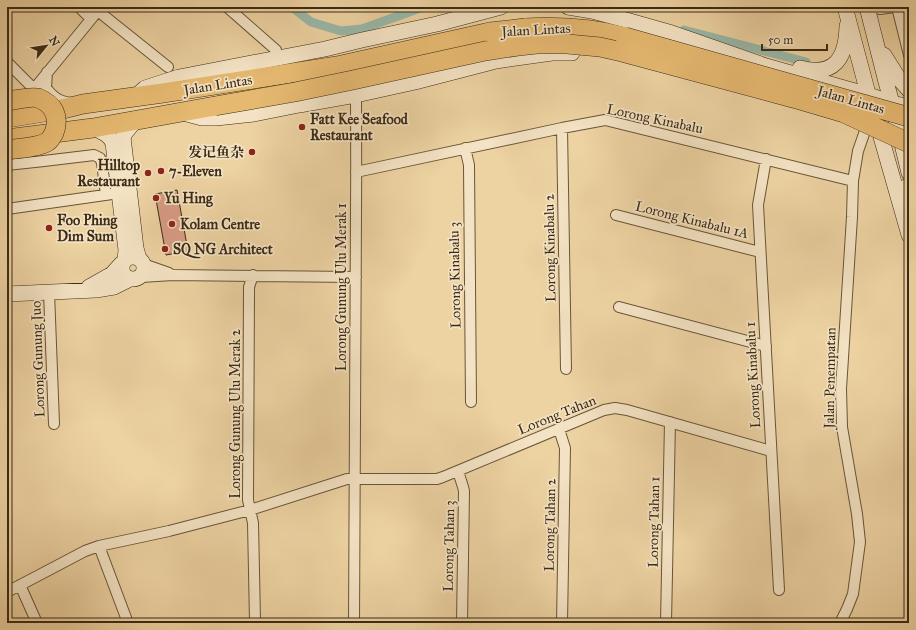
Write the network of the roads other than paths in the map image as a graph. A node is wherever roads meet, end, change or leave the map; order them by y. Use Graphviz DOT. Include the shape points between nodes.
graph roads {
  1 [pos="79,7"];
  2 [pos="227,7"];
  3 [pos="501,7"];
  4 [pos="568,7"];
  5 [pos="867,7"];
  6 [pos="874,7"];
  7 [pos="896,7"];
  8 [pos="100,9"];
  9 [pos="846,10"];
  10 [pos="471,14"];
  11 [pos="91,19"];
  12 [pos="672,33"];
  13 [pos="877,44"];
  14 [pos="856,49"];
  15 [pos="276,50"];
  16 [pos="909,55"];
  17 [pos="7,62"];
  18 [pos="168,67"];
  19 [pos="474,67"];
  20 [pos="47,72"];
  21 [pos="818,81"];
  22 [pos="34,89"];
  23 [pos="909,90"];
  24 [pos="356,95"];
  25 [pos="869,95"];
  26 [pos="134,98"];
  27 [pos="892,103"];
  28 [pos="83,104"];
  29 [pos="909,107"];
  30 [pos="10,112"];
  31 [pos="179,112"];
  32 [pos="909,117"];
  33 [pos="136,120"];
  34 [pos="93,128"];
  35 [pos="562,128"];
  36 [pos="865,131"];
  37 [pos="881,137"];
  38 [pos="7,139"];
  39 [pos="465,148"];
  40 [pos="907,148"];
  41 [pos="7,150"];
  42 [pos="766,159"];
  43 [pos="7,165"];
  44 [pos="356,172"];
  45 [pos="909,172"];
  46 [pos="853,181"];
  47 [pos="909,187"];
  48 [pos="113,194"];
  49 [pos="7,209"];
  50 [pos="616,215"];
  51 [pos="904,219"];
  52 [pos="909,235"];
  53 [pos="760,252"];
  54 [pos="133,267"];
  55 [pos="253,275"];
  56 [pos="356,277"];
  57 [pos="49,292"];
  58 [pos="7,294"];
  59 [pos="619,307"];
  60 [pos="766,346"];
  61 [pos="566,369"];
  62 [pos="471,402"];
  63 [pos="670,422"];
  64 [pos="54,424"];
  65 [pos="559,429"];
  66 [pos="771,451"];
  67 [pos="458,471"];
  68 [pos="354,479"];
  69 [pos="250,510"];
  70 [pos="99,546"];
  71 [pos="20,585"];
  72 [pos="779,590"];
  73 [pos="7,592"];
  74 [pos="37,623"];
  75 [pos="128,623"];
  76 [pos="257,623"];
  77 [pos="354,623"];
  78 [pos="462,623"];
  79 [pos="562,623"];
  80 [pos="666,623"];
  81 [pos="840,623"];
  1 -- 11 [label="street"];
  2 -- 15 [label="street"];
  3 -- 10 [label="main road, Jalan Lintas"];
  4 -- 12 [label="main road, Jalan Lintas"];
  5 -- 13 [label="main road"];
  6 -- 7 [label="street" via="880,10"];
  7 -- 16 [label="street"];
  8 -- 11 [label="street"];
  8 -- 18 [label="street"];
  9 -- 12 [label="main road" via="843,52 839,60 822,70 795,67 711,41"];
  9 -- 14 [label="main road"];
  10 -- 19 [label="main road" via="501,22 509,35 506,48"];
  10 -- 26 [label="main road, Jalan Lintas" via="325,49 179,77 145,88"];
  11 -- 20 [label="street"];
  12 -- 21 [label="main road, Jalan Lintas"];
  13 -- 23 [label="main road"];
  13 -- 27 [label="main road"];
  14 -- 21 [label="main road" via="839,74"];
  14 -- 25 [label="main road"];
  17 -- 22 [label="street"];
  19 -- 24 [label="main road, Jalan Lintas"];
  19 -- 36 [label="main road, Jalan Lintas" via="496,60 552,53 598,53 830,115"];
  20 -- 22 [label="street"];
  20 -- 28 [label="street" via="46,88 53,96 63,101"];
  21 -- 25 [label="main road, Jalan Lintas"];
  22 -- 30 [label="street" via="28,106"];
  24 -- 31 [label="main road, Jalan Lintas" via="228,117 202,118"];
  24 -- 44 [label="street, Lorong Gunung Ulu Merak 1"];
  25 -- 27 [label="main road, Jalan Lintas"];
  25 -- 37 [label="main road"];
  26 -- 28 [label="highway, Jalan Lintas"];
  26 -- 32 [label="highway, Jalan Lintas, bridge" via="337,66 490,32 525,28 574,28 608,32"];
  27 -- 29 [label="main road, Jalan Lintas"];
  27 -- 40 [label="main road"];
  28 -- 30 [label="highway, Jalan Lintas" via="63,109"];
  30 -- 41 [label="highway, bridge" via="36,97 50,105 56,121 53,135 48,142"];
  31 -- 33 [label="highway, Jalan Lintas"];
  31 -- 40 [label="highway, Jalan Lintas, bridge" via="274,96 485,51 537,44 567,44 622,52 844,113"];
  33 -- 34 [label="highway, Jalan Lintas"];
  33 -- 54 [label="main road" via="123,138 136,248"];
  34 -- 38 [label="highway, Jalan Lintas"];
  34 -- 48 [label="main road" via="111,138 113,143"];
  35 -- 39 [label="street, Lorong Kinabalu"];
  35 -- 42 [label="street, Lorong Kinabalu" via="605,120"];
  35 -- 61 [label="street, Lorong Kinabalu 2"];
  36 -- 37 [label="main road, Jalan Lintas"];
  36 -- 46 [label="street, Jalan Penempatan" via="858,151"];
  37 -- 40 [label="main road, Jalan Lintas"];
  37 -- 51 [label="main road"];
  39 -- 44 [label="street, Lorong Kinabalu"];
  39 -- 62 [label="street, Lorong Kinabalu 3" via="469,165"];
  40 -- 45 [label="main road"];
  42 -- 46 [label="street, Lorong Kinabalu"];
  42 -- 53 [label="street, Lorong Kinabalu 1" via="758,205"];
  43 -- 48 [label="street" via="94,155 100,158"];
  44 -- 56 [label="street, Lorong Gunung Ulu Merak 1"];
  46 -- 81 [label="street, Jalan Penempatan" via="841,389 842,427 860,542 853,594"];
  47 -- 51 [label="main road" via="904,188 903,192"];
  48 -- 49 [label="street"];
  48 -- 54 [label="main road" via="126,250"];
  50 -- 53 [label="street, Lorong Kinabalu 1A"];
  51 -- 52 [label="main road"];
  53 -- 60 [label="street, Lorong Kinabalu 1"];
  54 -- 55 [label="street" via="173,274"];
  54 -- 57 [label="main road" via="114,287"];
  55 -- 56 [label="street"];
  55 -- 69 [label="street, Lorong Gunung Ulu Merak 2" via="249,287"];
  56 -- 68 [label="street, Lorong Gunung Ulu Merak 1"];
  57 -- 58 [label="main road"];
  57 -- 64 [label="street, Lorong Gunung Juo"];
  59 -- 60 [label="street"];
  60 -- 66 [label="street, Lorong Kinabalu 1"];
  63 -- 65 [label="street, Lorong Tahan" via="615,408"];
  63 -- 66 [label="street, Lorong Tahan"];
  63 -- 80 [label="street, Lorong Tahan 1"];
  65 -- 67 [label="street, Lorong Tahan"];
  65 -- 79 [label="street, Lorong Tahan 2" via="565,448"];
  66 -- 72 [label="street, Lorong Kinabalu 1"];
  67 -- 68 [label="street, Lorong Tahan" via="437,478"];
  67 -- 78 [label="street, Lorong Tahan 3" via="464,487"];
  68 -- 69 [label="street, Lorong Tahan"];
  68 -- 77 [label="street, Lorong Gunung Ulu Merak 1"];
  69 -- 70 [label="street, Lorong Tahan"];
  69 -- 76 [label="street, Lorong Gunung Ulu Merak 2" via="253,523"];
  70 -- 71 [label="street, Lorong Tahan"];
  70 -- 75 [label="street"];
  71 -- 73 [label="street, Lorong Tahan"];
  71 -- 74 [label="street"];
}
